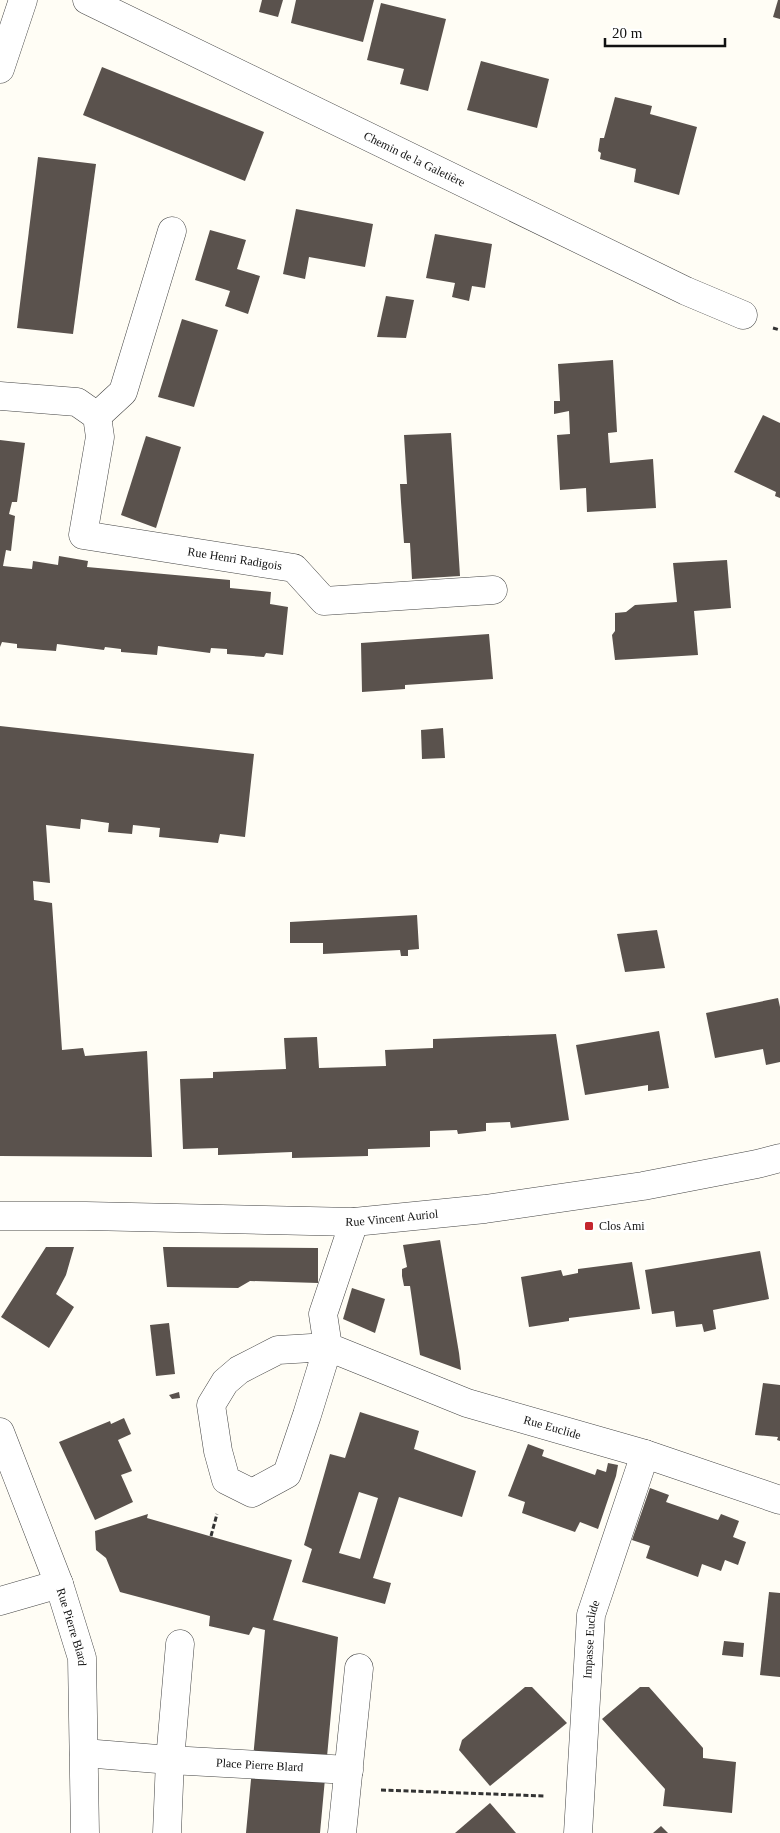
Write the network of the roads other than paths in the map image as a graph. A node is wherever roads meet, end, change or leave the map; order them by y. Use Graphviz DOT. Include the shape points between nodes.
graph roads {
  1 [pos="23,0"];
  2 [pos="87,0"];
  3 [pos="0,69"];
  4 [pos="172,231"];
  5 [pos="743,315"];
  6 [pos="0,396"];
  7 [pos="97,416"];
  8 [pos="493,590"];
  9 [pos="780,1158"];
  10 [pos="0,1216"];
  11 [pos="354,1222"];
  12 [pos="328,1347"];
  13 [pos="0,1432"];
  14 [pos="645,1454"];
  15 [pos="780,1500"];
  16 [pos="59,1584"];
  17 [pos="0,1601"];
  18 [pos="180,1644"];
  19 [pos="359,1668"];
  20 [pos="84,1753"];
  21 [pos="170,1760"];
  22 [pos="349,1770"];
  23 [pos="85,1833"];
  24 [pos="166,1833"];
  25 [pos="342,1833"];
  26 [pos="578,1833"];
  1 -- 3 [label="street"];
  2 -- 5 [label="street, Chemin de la Galetière" via="686,292"];
  4 -- 7 [label="street" via="123,392"];
  6 -- 7 [label="street" via="77,402"];
  7 -- 8 [label="street, Rue Henri Radigois" via="100,437 84,535 294,568 324,601"];
  9 -- 11 [label="street, Rue Vincent Auriol" via="643,1186 485,1209"];
  10 -- 11 [label="street, Rue Vincent Auriol"];
  11 -- 12 [label="street, Rue Euclide" via="324,1314"];
  12 -- 12 [label="street, Rue Euclide" via="287,1474 252,1493 226,1480 211,1404 225,1382 239,1370 278,1350"];
  12 -- 14 [label="street, Rue Euclide" via="467,1403"];
  13 -- 16 [label="street, Rue Pierre Blard"];
  14 -- 15 [label="street, Rue Euclide"];
  14 -- 26 [label="street, Impasse Euclide" via="591,1615"];
  16 -- 17 [label="street"];
  16 -- 20 [label="street, Rue Pierre Blard" via="82,1658"];
  18 -- 21 [label="street"];
  19 -- 22 [label="street"];
  20 -- 21 [label="street, Place Pierre Blard"];
  20 -- 23 [label="street, Rue Pierre Blard"];
  21 -- 22 [label="street, Place Pierre Blard"];
  21 -- 24 [label="street"];
  22 -- 25 [label="street"];
}
